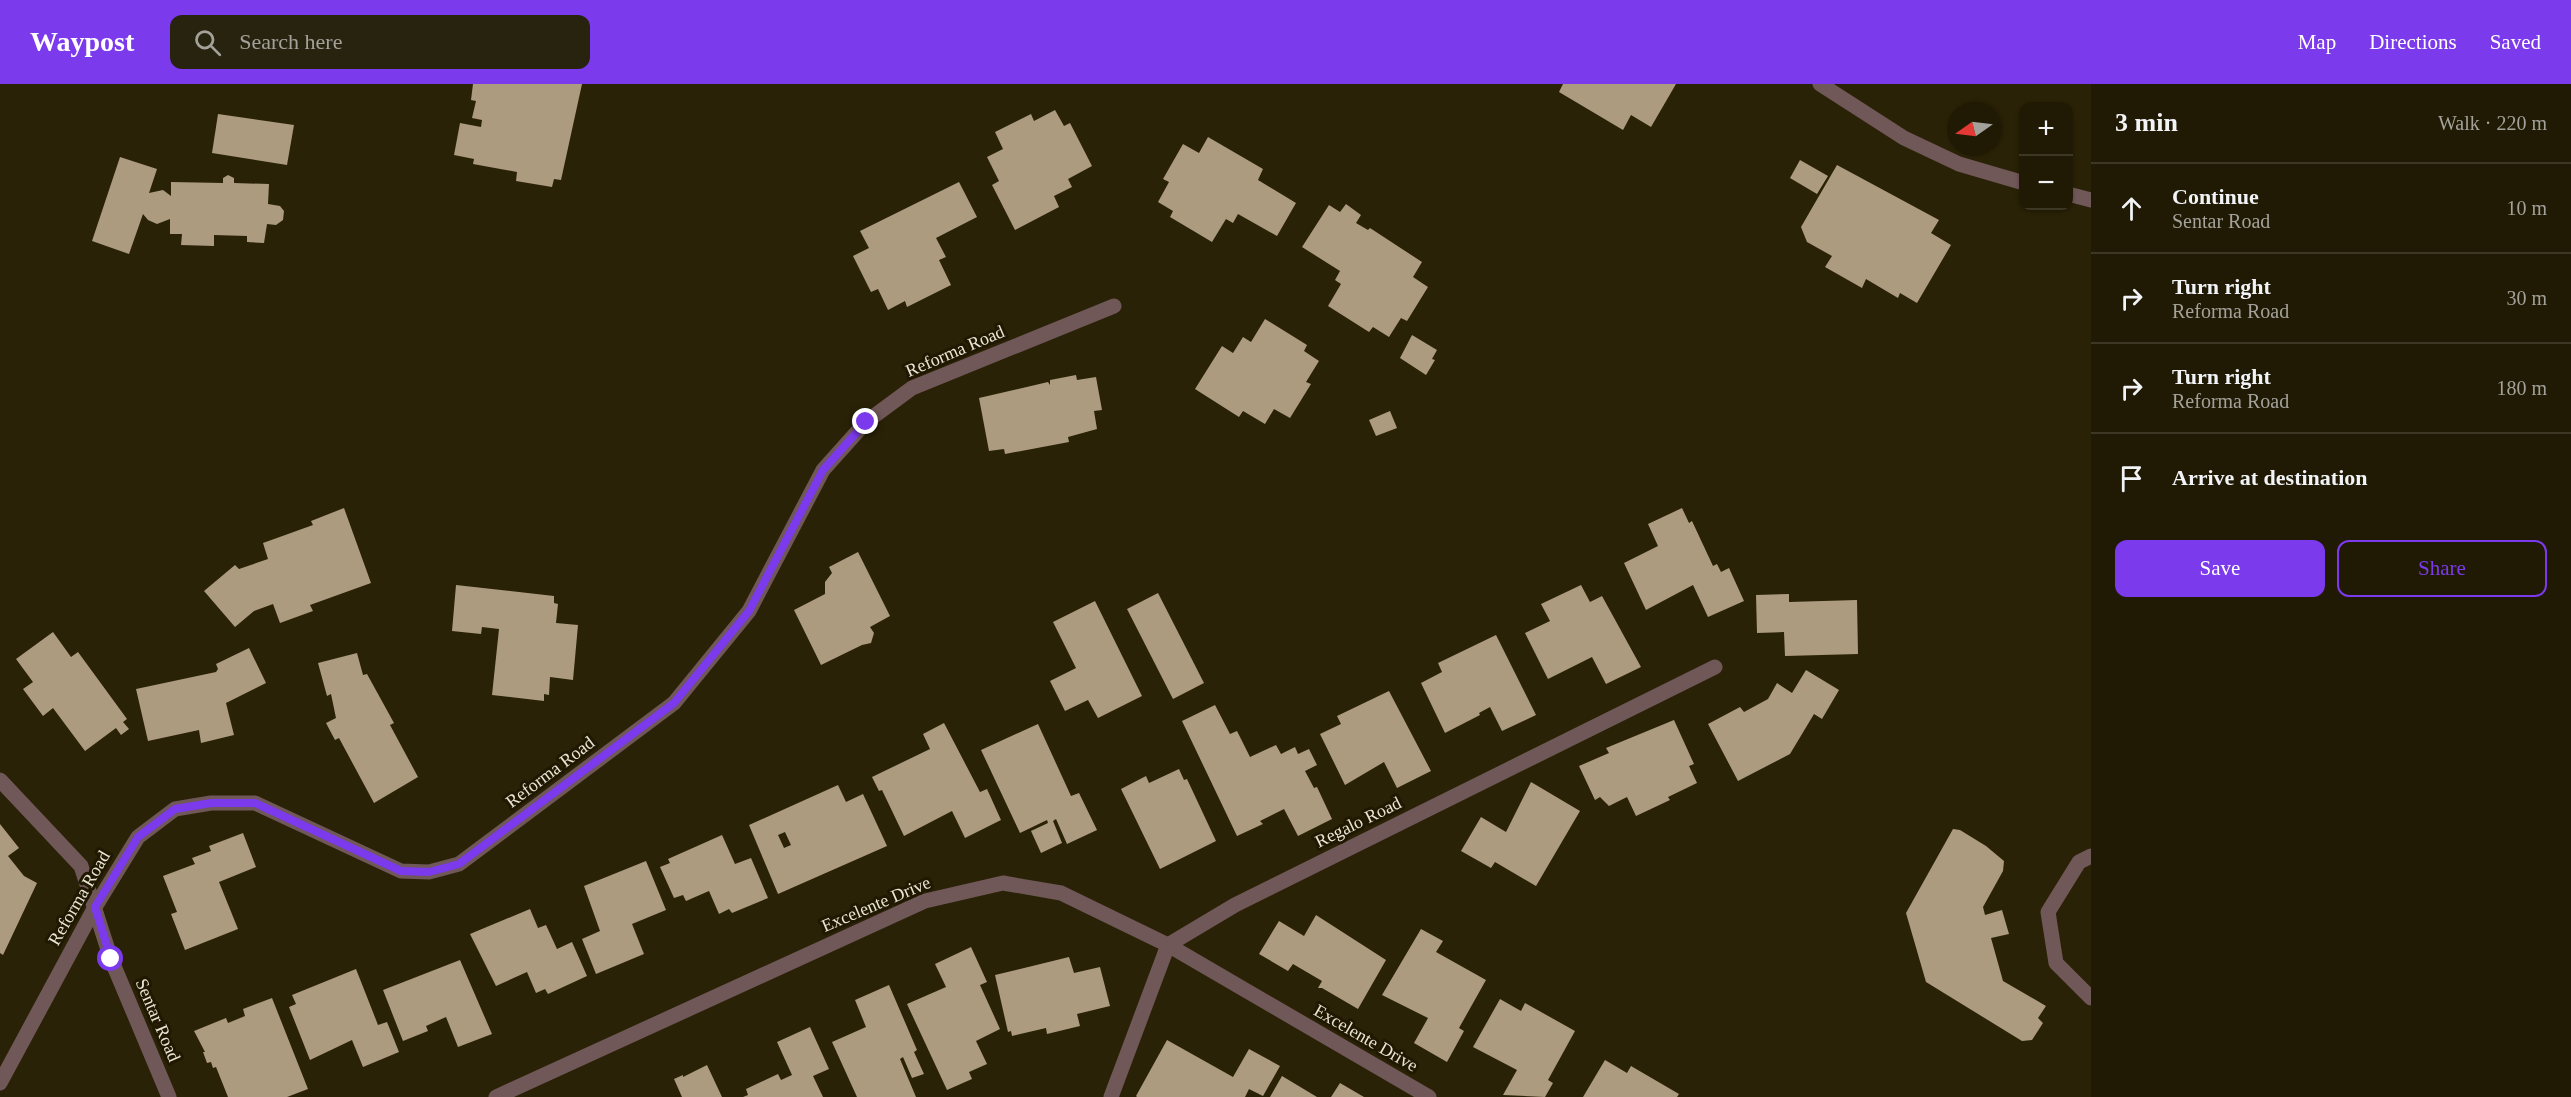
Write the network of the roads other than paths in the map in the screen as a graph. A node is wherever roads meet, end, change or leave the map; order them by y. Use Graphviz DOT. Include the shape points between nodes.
graph roads {
  1 [pos="1820,84"];
  2 [pos="2019,182"];
  3 [pos="2073,195"];
  4 [pos="2091,200"];
  5 [pos="1114,306"];
  6 [pos="1714,667"];
  7 [pos="0,780"];
  8 [pos="2091,856"];
  9 [pos="95,907"];
  10 [pos="1168,945"];
  11 [pos="2091,998"];
  12 [pos="0,1083"];
  13 [pos="169,1097"];
  14 [pos="496,1097"];
  15 [pos="1111,1097"];
  16 [pos="1429,1097"];
  1 -- 2 [label="street" via="1905,138 1959,164"];
  3 -- 4 [label="street"];
  5 -- 9 [label="street, Reforma Road" via="912,388 866,422 823,470 749,611 674,703 459,864 429,872 401,871 255,803 211,803 175,809 138,837"];
  6 -- 10 [label="street, Regalo Road" via="1235,905"];
  7 -- 9 [label="street, Sentar Road" via="81,866"];
  8 -- 11 [label="street" via="2079,862 2048,912 2056,963"];
  9 -- 12 [label="street, Reforma Road"];
  9 -- 13 [label="street, Sentar Road" via="111,959"];
  10 -- 14 [label="street, Excelente Drive" via="1061,893 1003,883 925,901"];
  10 -- 15 [label="street"];
  10 -- 16 [label="street, Excelente Drive"];
}
